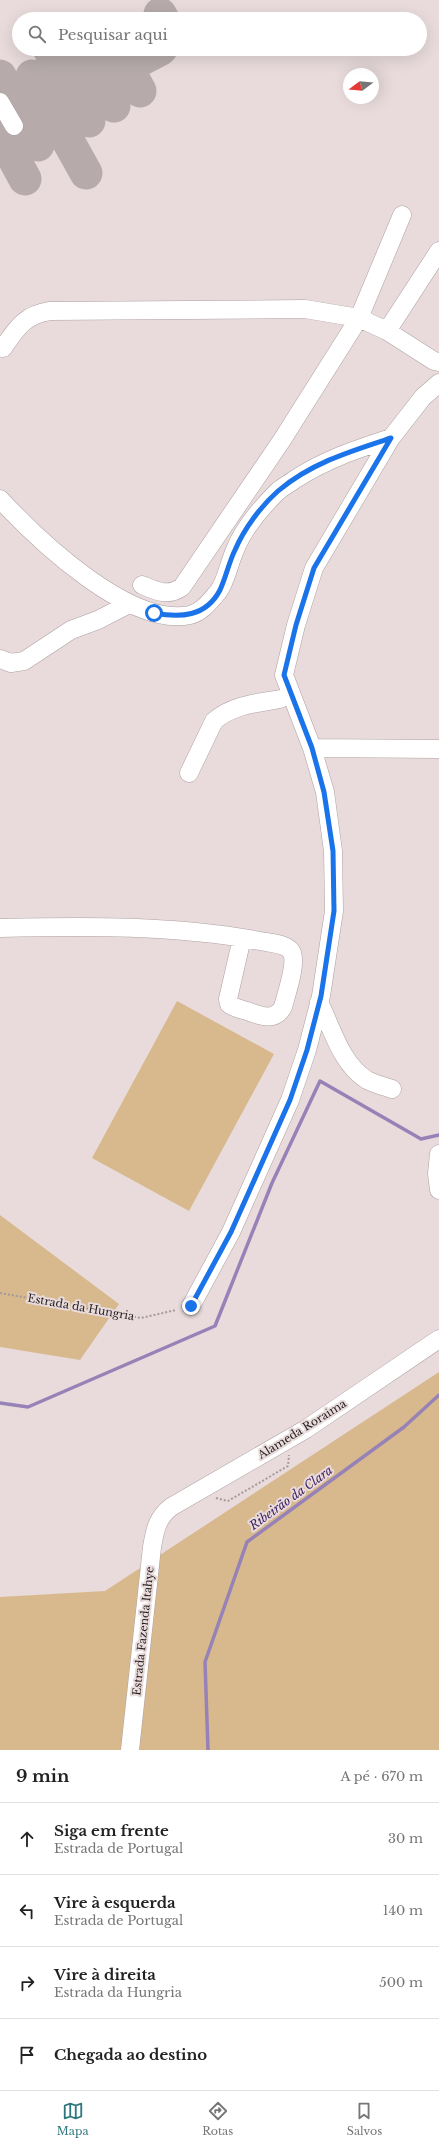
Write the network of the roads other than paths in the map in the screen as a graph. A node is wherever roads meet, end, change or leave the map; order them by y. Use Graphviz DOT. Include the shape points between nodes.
graph roads {
  1 [pos="0,102"];
  2 [pos="14,126"];
  3 [pos="402,215"];
  4 [pos="439,251"];
  5 [pos="359,318"];
  6 [pos="387,331"];
  7 [pos="3,348"];
  8 [pos="439,362"];
  9 [pos="439,383"];
  10 [pos="391,438"];
  11 [pos="0,499"];
  12 [pos="142,586"];
  13 [pos="129,604"];
  14 [pos="0,659"];
  15 [pos="280,699"];
  16 [pos="312,748"];
  17 [pos="439,749"];
  18 [pos="189,773"];
  19 [pos="0,928"];
  20 [pos="242,938"];
  21 [pos="319,1002"];
  22 [pos="392,1090"];
  23 [pos="439,1154"];
  24 [pos="439,1190"];
  25 [pos="191,1306"];
  26 [pos="439,1340"];
  27 [pos="162,1514"];
  28 [pos="130,1750"];
  1 -- 2 [label="street"];
  3 -- 5 [label="street"];
  4 -- 6 [label="street"];
  5 -- 6 [label="street"];
  5 -- 7 [label="street" via="306,309 50,311 36,313 27,318"];
  5 -- 12 [label="street" via="282,440 182,587 176,591 162,593"];
  6 -- 8 [label="street"];
  9 -- 10 [label="street" via="424,397"];
  10 -- 13 [label="street" via="339,455 314,467 278,491 256,516 235,549 220,590 204,607 191,614 173,617"];
  10 -- 16 [label="street" via="314,568 296,625 284,675"];
  11 -- 13 [label="street" via="29,530 72,566"];
  13 -- 14 [label="street" via="71,630 24,661 11,663"];
  15 -- 18 [label="street" via="243,706 220,715 214,721"];
  16 -- 17 [label="street"];
  16 -- 21 [label="street" via="324,792 332,844 334,911"];
  19 -- 20 [label="street" via="140,928"];
  20 -- 20 [label="street" via="284,946 293,955 283,1007 275,1016 263,1017 229,1004"];
  21 -- 22 [label="street" via="354,1070 367,1080"];
  21 -- 25 [label="street" via="307,1050 290,1100 231,1232"];
  23 -- 24 [label="street"];
  26 -- 27 [label="street, Alameda Roraima" via="291,1438"];
  27 -- 28 [label="street, Estrada Fazenda Itahye" via="156,1524 152,1547"];
}
